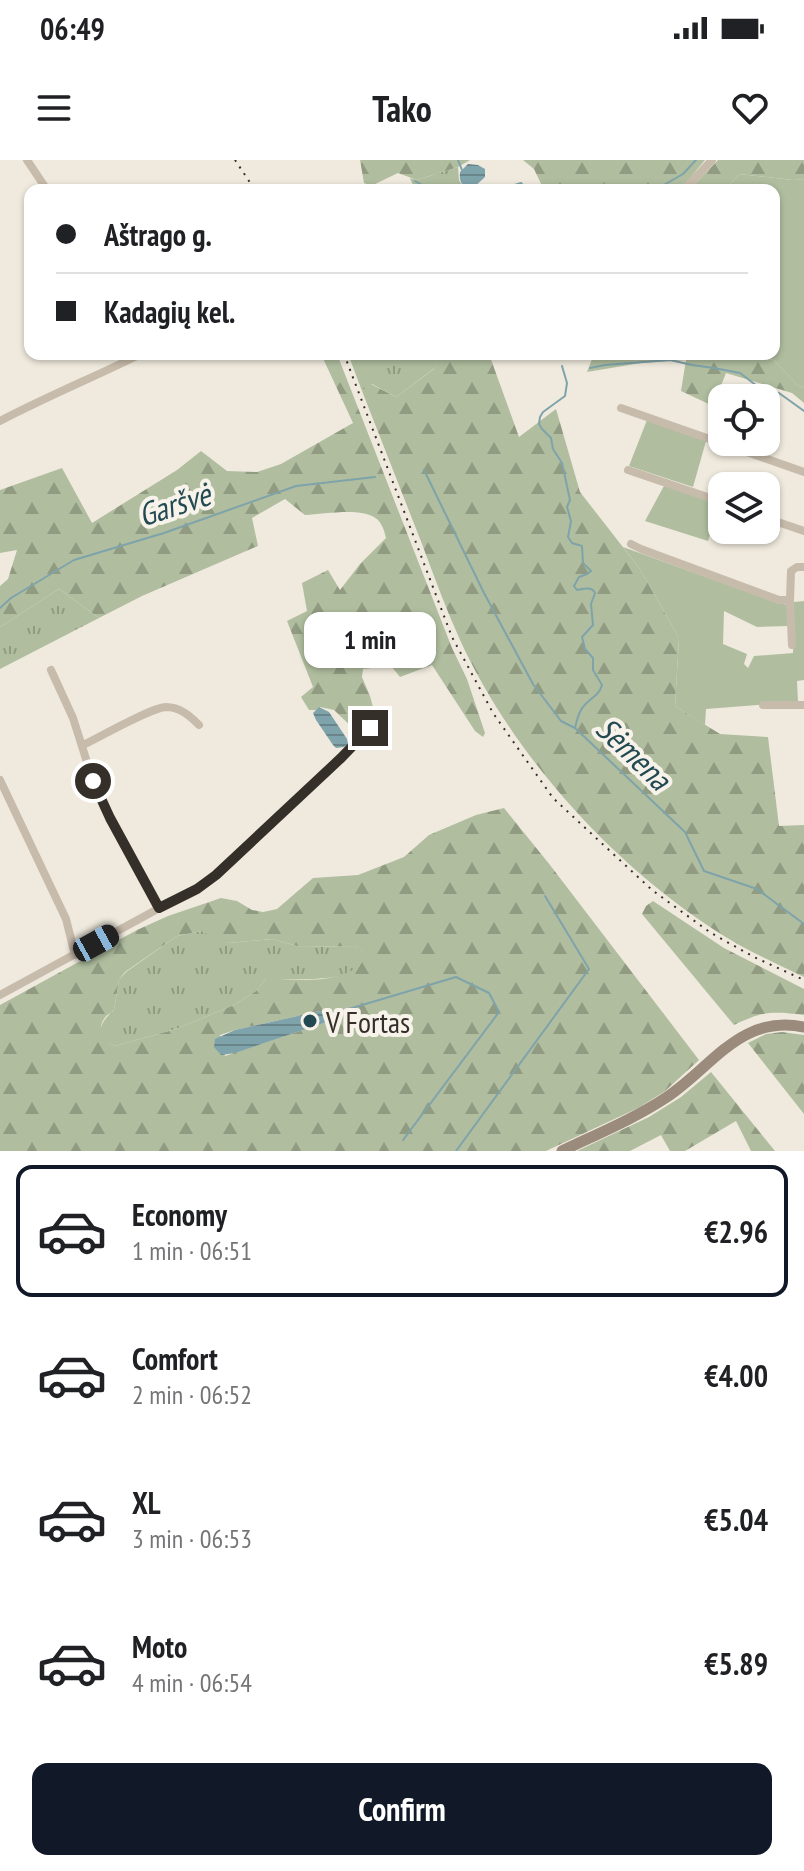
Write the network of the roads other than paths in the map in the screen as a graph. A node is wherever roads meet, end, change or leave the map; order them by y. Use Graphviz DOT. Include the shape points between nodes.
graph roads {
  1 [pos="27,160"];
  2 [pos="712,160"];
  3 [pos="43,184"];
  4 [pos="690,184"];
  5 [pos="129,360"];
  6 [pos="621,408"];
  7 [pos="0,421"];
  8 [pos="628,470"];
  9 [pos="804,472"];
  10 [pos="708,497"];
  11 [pos="780,523"];
  12 [pos="804,531"];
  13 [pos="631,544"];
  14 [pos="804,567"];
  15 [pos="790,600"];
  16 [pos="792,645"];
  17 [pos="51,670"];
  18 [pos="763,705"];
  19 [pos="804,705"];
  20 [pos="199,725"];
  21 [pos="370,728"];
  22 [pos="83,745"];
  23 [pos="0,780"];
  24 [pos="159,908"];
  25 [pos="75,955"];
  26 [pos="1,992"];
  27 [pos="804,1027"];
  28 [pos="562,1151"];
  1 -- 3 [label="street"];
  2 -- 4 [label="street"];
  5 -- 7 [label="street"];
  6 -- 9 [label="street"];
  8 -- 10 [label="street"];
  11 -- 12 [label="street"];
  13 -- 15 [label="street"];
  14 -- 15 [label="street" via="791,571"];
  15 -- 16 [label="street"];
  17 -- 22 [label="street"];
  18 -- 19 [label="street"];
  20 -- 22 [label="street" via="189,715 165,707"];
  21 -- 24 [label="street" via="216,875"];
  22 -- 24 [label="street" via="110,818"];
  23 -- 25 [label="street" via="66,919"];
  24 -- 25 [label="street"];
  25 -- 26 [label="street"];
  27 -- 28 [label="main road" via="784,1024 747,1033 659,1102"];
}
